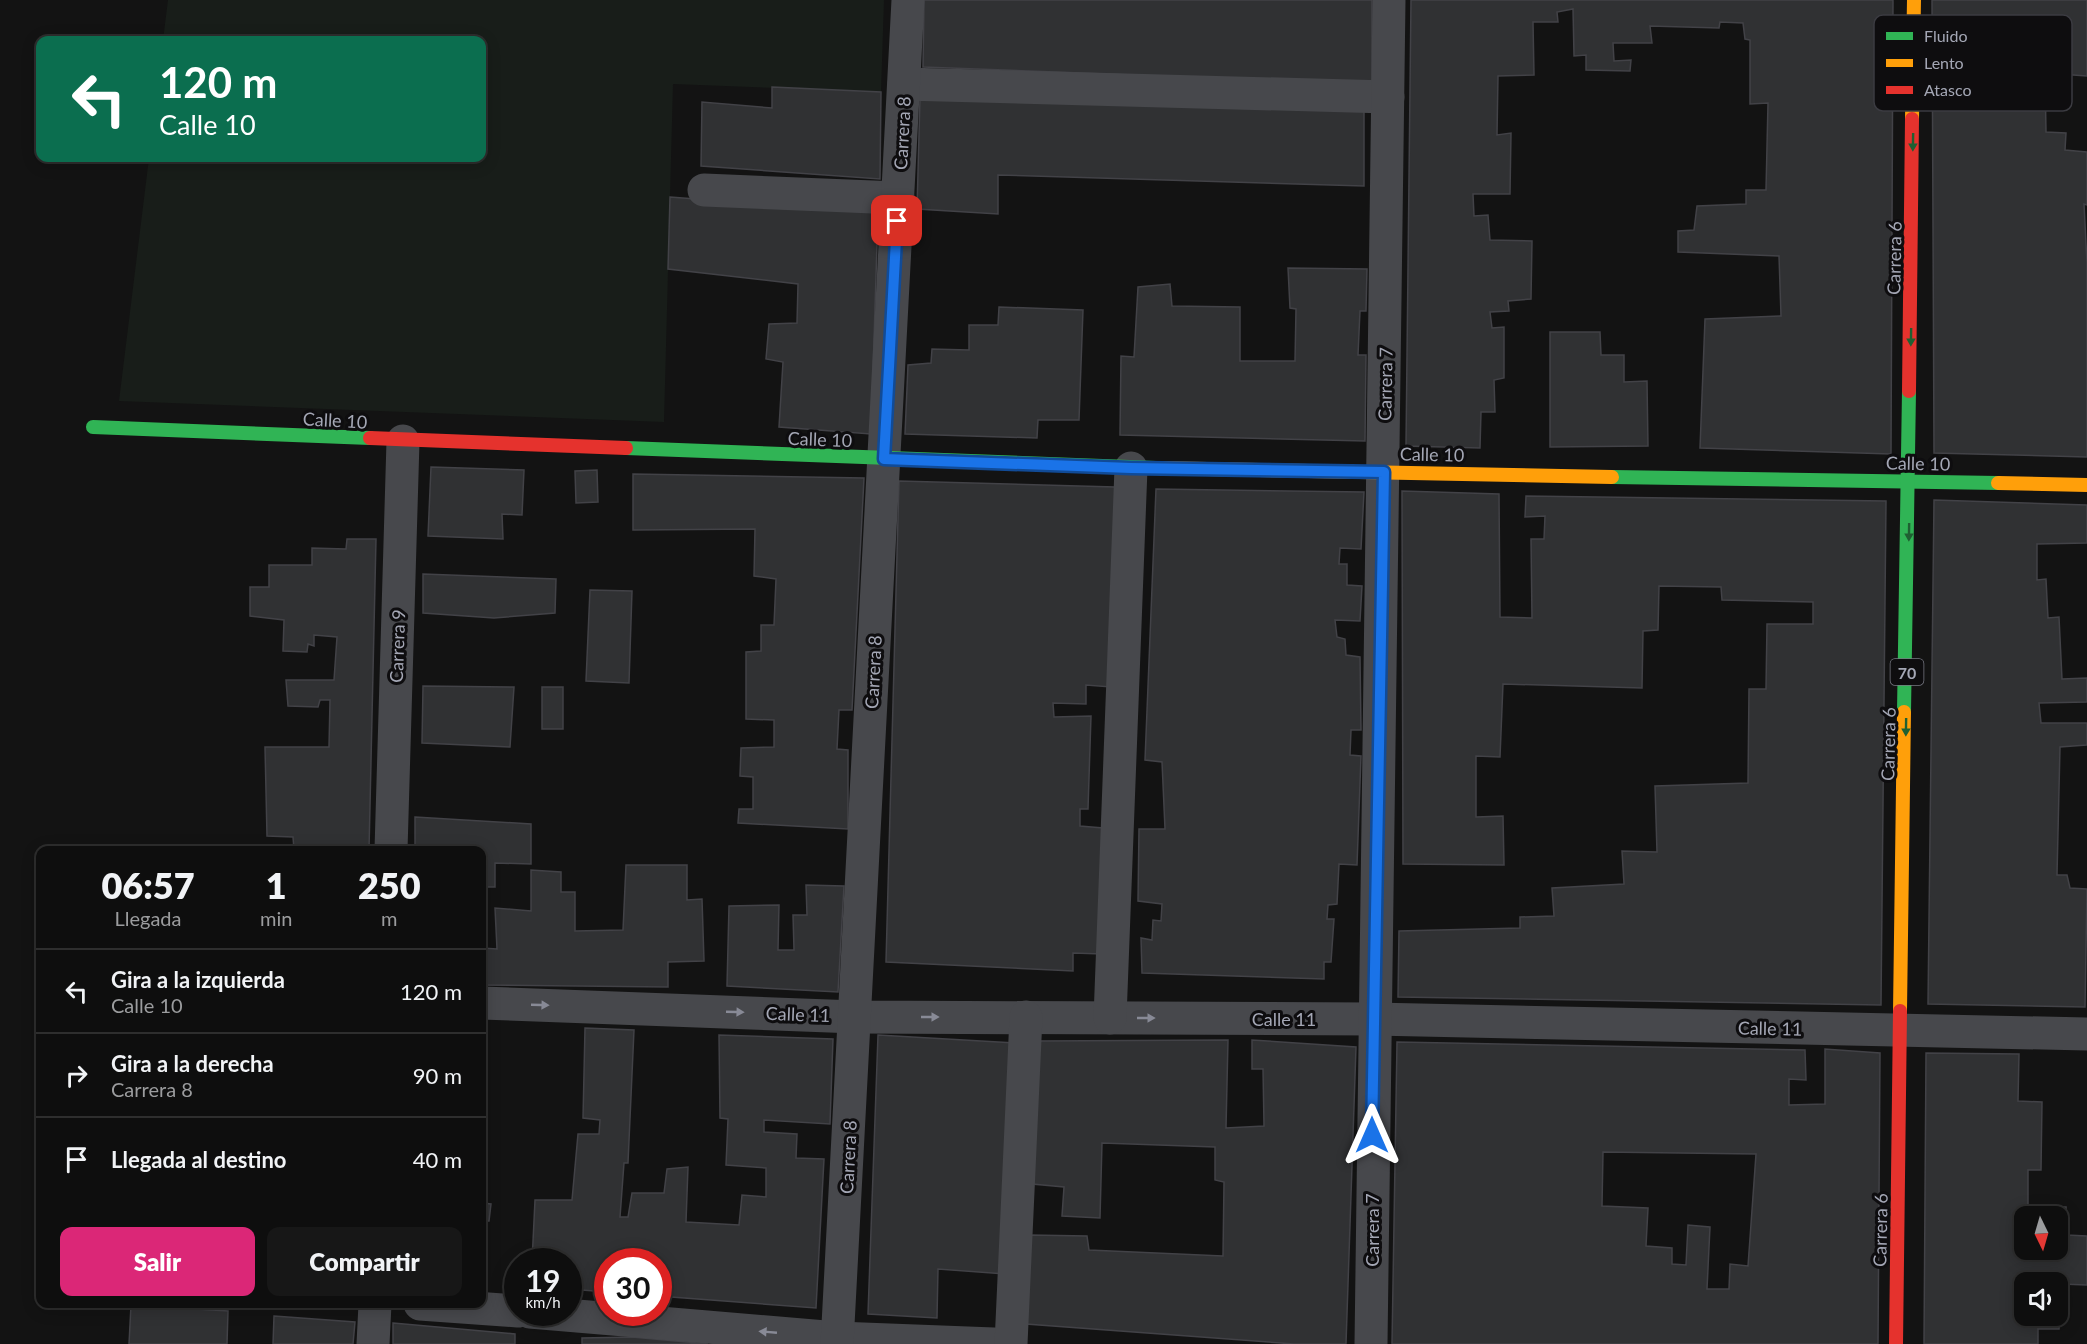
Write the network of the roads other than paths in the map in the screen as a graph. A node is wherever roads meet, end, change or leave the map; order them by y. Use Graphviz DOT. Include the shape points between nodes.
graph roads {
  1 [pos="908,0"];
  2 [pos="1389,0"];
  3 [pos="1914,0"];
  4 [pos="1914,15"];
  5 [pos="904,84"];
  6 [pos="1388,97"];
  7 [pos="1913,111"];
  8 [pos="704,189"];
  9 [pos="898,198"];
  10 [pos="93,427"];
  11 [pos="403,441"];
  12 [pos="884,459"];
  13 [pos="1131,468"];
  14 [pos="1384,472"];
  15 [pos="1910,480"];
  16 [pos="2087,485"];
  17 [pos="391,846"];
  18 [pos="486,1003"];
  19 [pos="856,1017"];
  20 [pos="1026,1017"];
  21 [pos="1110,1018"];
  22 [pos="1373,1019"];
  23 [pos="1902,1031"];
  24 [pos="2087,1034"];
  25 [pos="375,1308"];
  26 [pos="476,1308"];
  27 [pos="504,1310"];
  28 [pos="582,1317"];
  29 [pos="837,1341"];
  30 [pos="373,1344"];
  31 [pos="994,1344"];
  32 [pos="1011,1344"];
  33 [pos="1371,1344"];
  34 [pos="1896,1344"];
  1 -- 5 [label="street, Carrera 8"];
  2 -- 6 [label="street, Carrera 7"];
  3 -- 4 [label="street, Carrera 6 / 70, one-way"];
  5 -- 6 [label="street"];
  5 -- 9 [label="street, Carrera 8"];
  6 -- 14 [label="street, Carrera 7"];
  7 -- 15 [label="street, Carrera 6 / 70, one-way"];
  8 -- 9 [label="street"];
  9 -- 12 [label="street, Carrera 8"];
  10 -- 11 [label="street, Calle 10"];
  11 -- 12 [label="street, Calle 10"];
  11 -- 17 [label="street, Carrera 9"];
  12 -- 13 [label="street, Calle 10"];
  12 -- 19 [label="street, Carrera 8"];
  13 -- 14 [label="street, Calle 10"];
  13 -- 21 [label="street"];
  14 -- 15 [label="street, Calle 10"];
  14 -- 22 [label="street, Carrera 7"];
  15 -- 16 [label="street, Calle 10"];
  15 -- 23 [label="street, Carrera 6 / 70, one-way"];
  18 -- 19 [label="street, Calle 11, one-way"];
  19 -- 20 [label="street, Calle 11, one-way"];
  19 -- 29 [label="street, Carrera 8"];
  20 -- 21 [label="street, Calle 11"];
  20 -- 32 [label="street"];
  21 -- 22 [label="street, Calle 11, one-way"];
  22 -- 23 [label="street, Calle 11"];
  22 -- 33 [label="street, Carrera 7"];
  23 -- 24 [label="street, Calle 11"];
  23 -- 34 [label="street, Carrera 6 / 70"];
  25 -- 30 [label="street"];
  26 -- 27 [label="street"];
  29 -- 28 [label="street, one-way"];
  29 -- 31 [label="street"];
}
